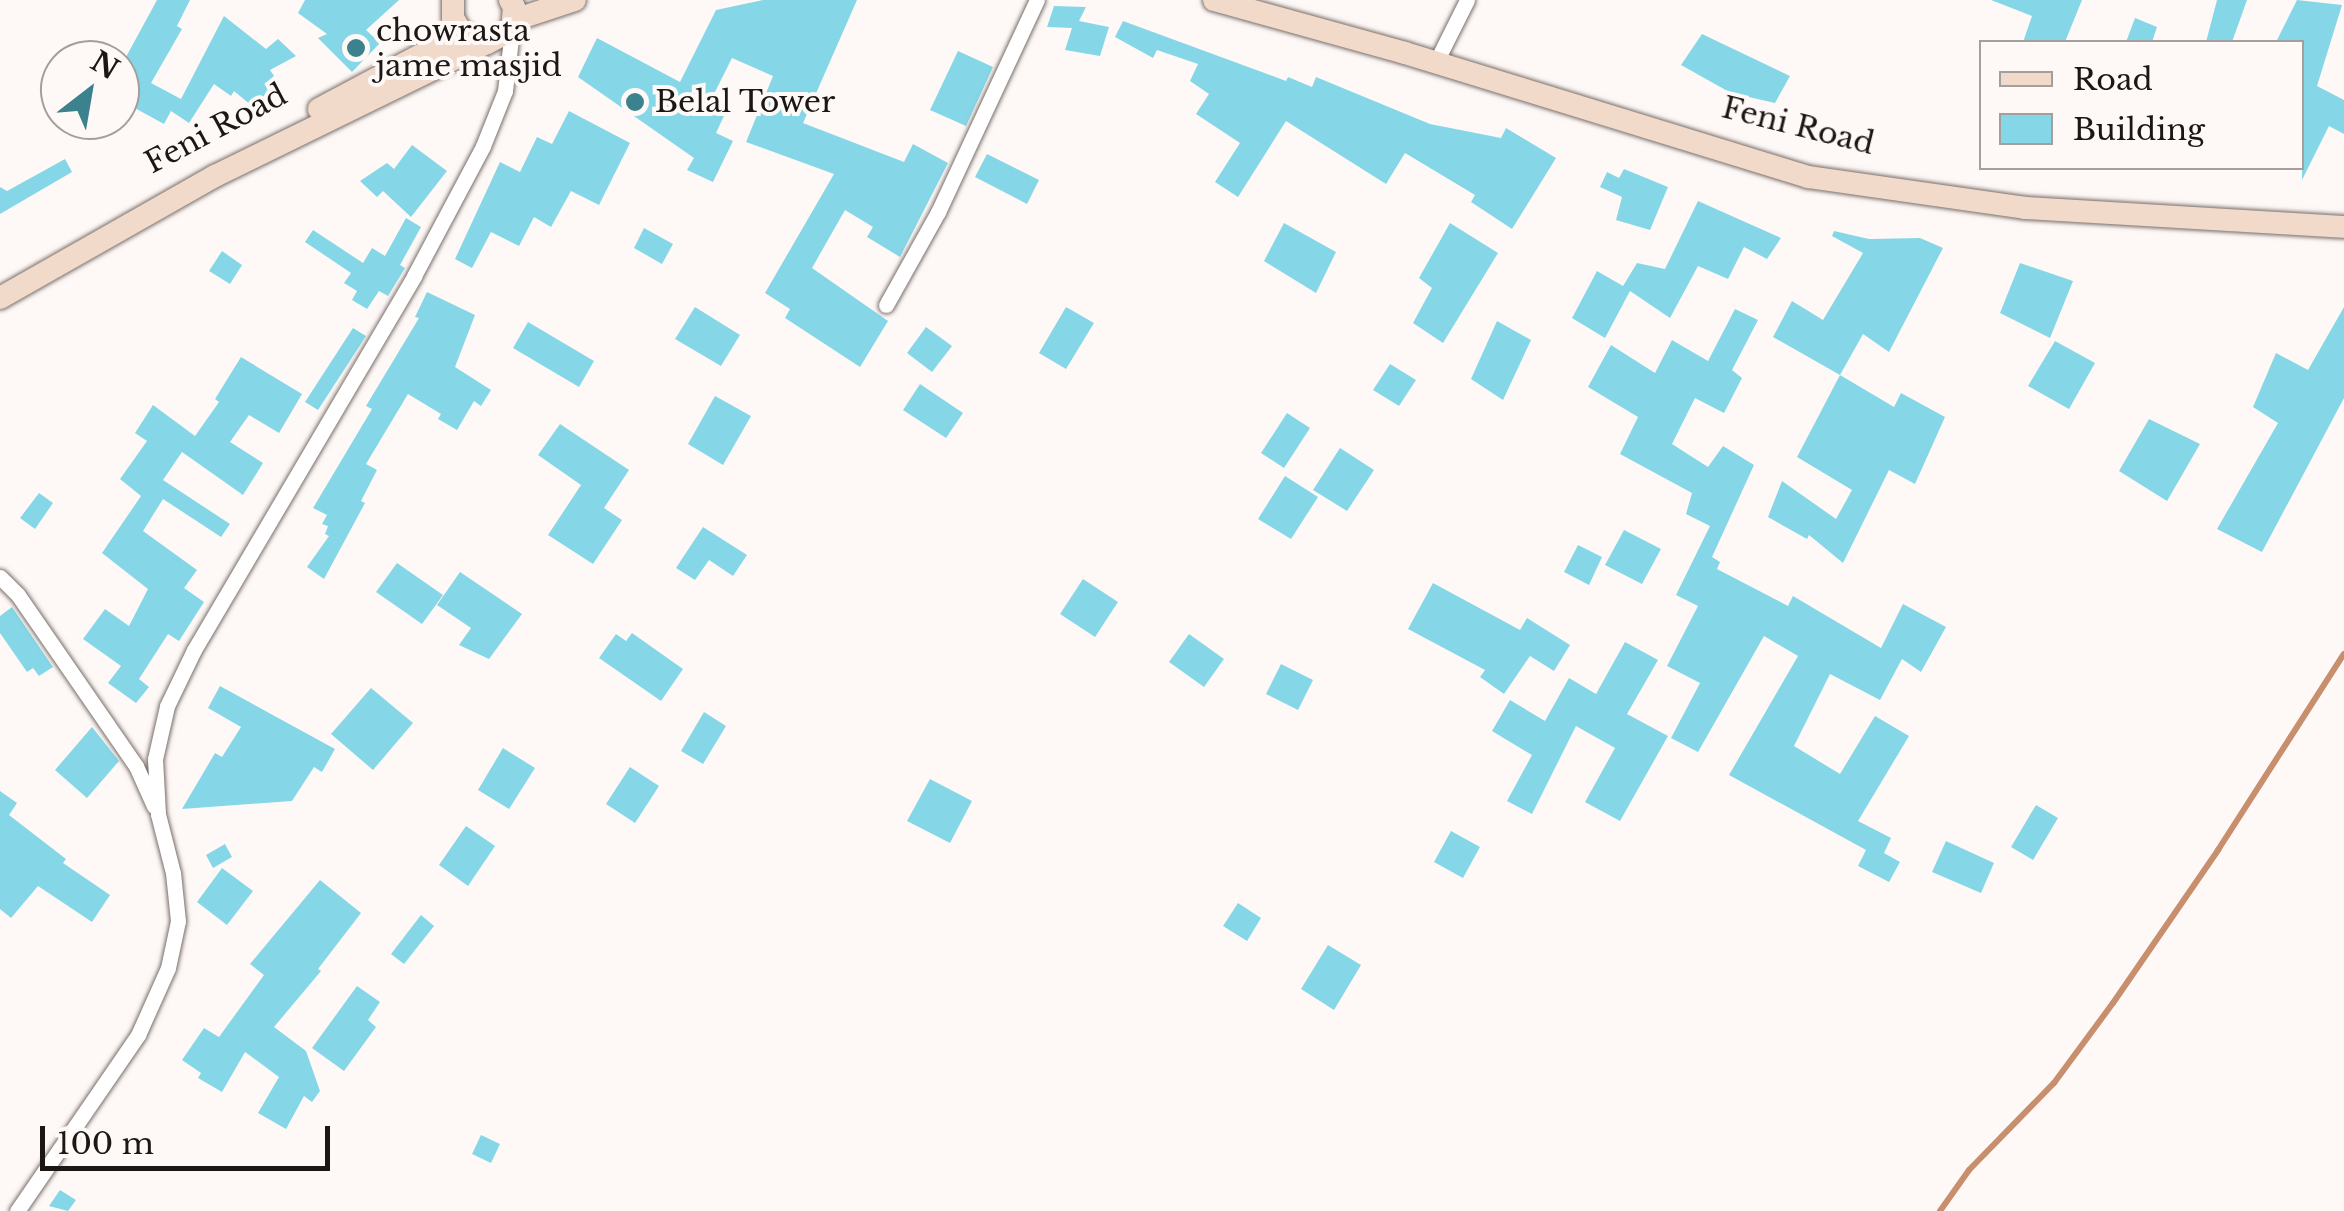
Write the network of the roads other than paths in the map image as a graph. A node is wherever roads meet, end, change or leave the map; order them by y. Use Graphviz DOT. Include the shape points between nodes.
graph roads {
  1 [pos="453,0"];
  2 [pos="575,0"];
  3 [pos="1037,0"];
  4 [pos="1214,0"];
  5 [pos="1256,0"];
  6 [pos="1467,0"];
  7 [pos="518,12"];
  8 [pos="462,33"];
  9 [pos="486,44"];
  10 [pos="1441,52"];
  11 [pos="2344,218"];
  12 [pos="2344,228"];
  13 [pos="0,282"];
  14 [pos="0,298"];
  15 [pos="886,305"];
  16 [pos="0,578"];
  17 [pos="158,814"];
  18 [pos="17,1211"];
  1 -- 8 [label="main road"];
  2 -- 7 [label="main road"];
  3 -- 15 [label="street" via="938,212"];
  4 -- 12 [label="main road" via="1808,176 2026,208"];
  5 -- 10 [label="main road, Feni Road"];
  6 -- 10 [label="street"];
  7 -- 9 [label="main road"];
  7 -- 17 [label="street" via="505,91 483,146 167,706 155,759"];
  8 -- 9 [label="main road"];
  8 -- 13 [label="main road, Feni Road"];
  9 -- 14 [label="main road" via="215,176"];
  10 -- 11 [label="main road, Feni Road" via="1815,167 1976,191"];
  16 -- 17 [label="street" via="136,766"];
  17 -- 18 [label="street" via="178,920 168,968 138,1035"];
}
